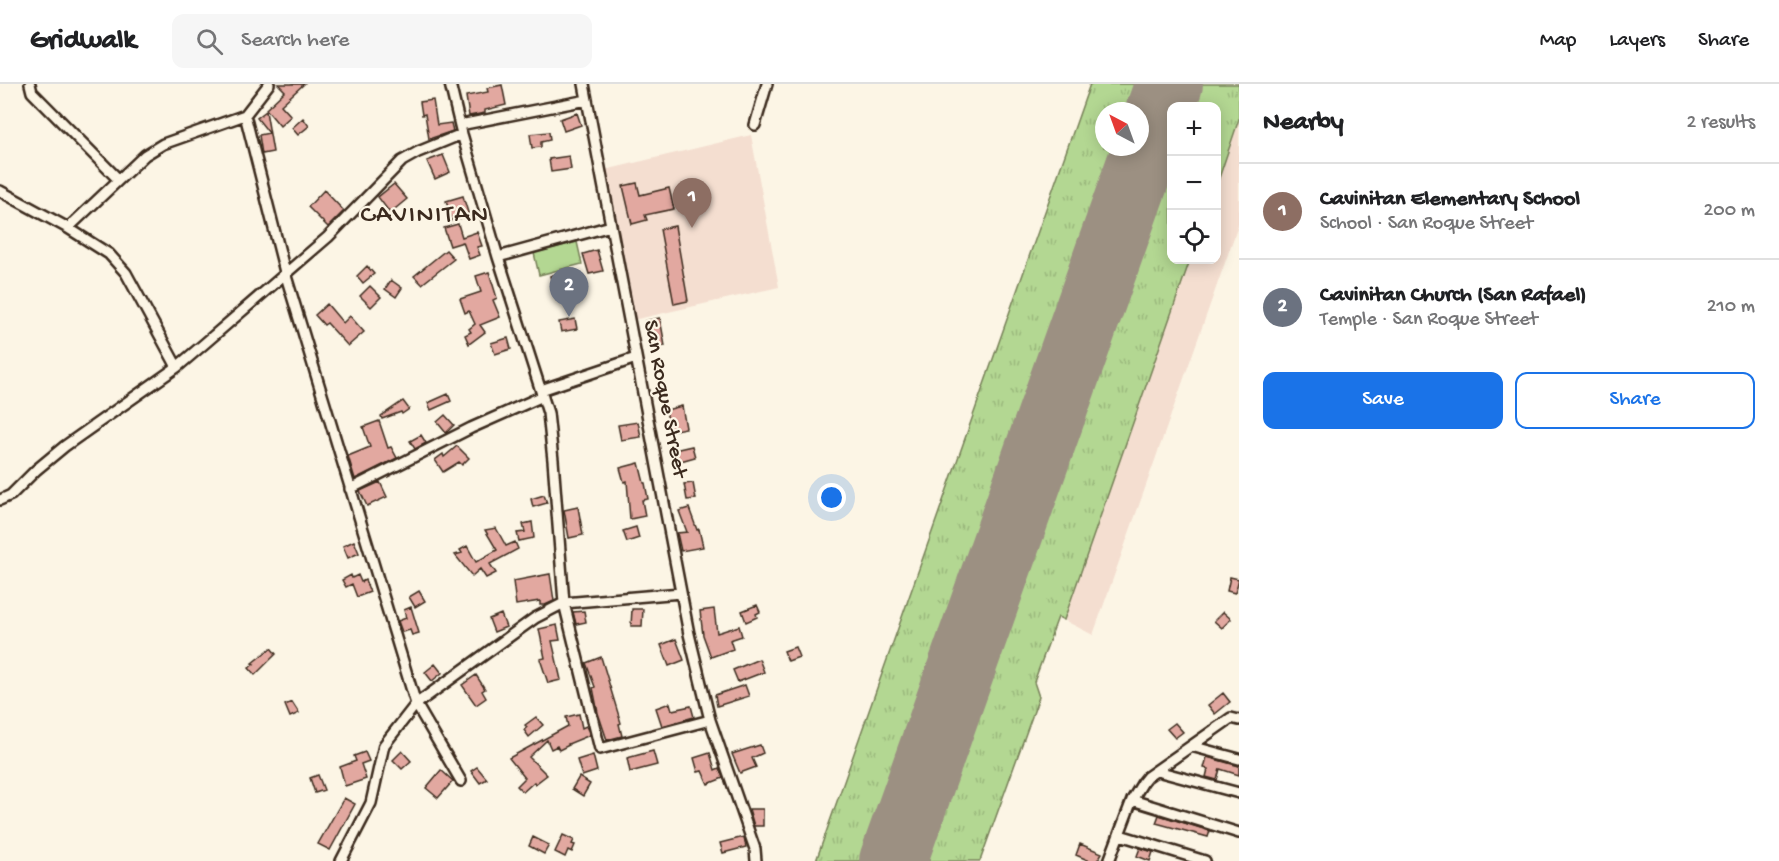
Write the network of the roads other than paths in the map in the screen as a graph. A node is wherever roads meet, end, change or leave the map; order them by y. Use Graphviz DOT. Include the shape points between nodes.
graph roads {
  1 [pos="30,84"];
  2 [pos="269,84"];
  3 [pos="450,84"];
  4 [pos="584,84"];
  5 [pos="767,84"];
  6 [pos="587,100"];
  7 [pos="245,115"];
  8 [pos="755,125"];
  9 [pos="461,130"];
  10 [pos="118,179"];
  11 [pos="0,191"];
  12 [pos="611,226"];
  13 [pos="68,228"];
  14 [pos="498,257"];
  15 [pos="286,276"];
  16 [pos="636,358"];
  17 [pos="177,367"];
  18 [pos="542,393"];
  19 [pos="350,489"];
  20 [pos="0,500"];
  21 [pos="681,593"];
  22 [pos="564,603"];
  23 [pos="416,704"];
  24 [pos="710,720"];
  25 [pos="1239,720"];
  26 [pos="1191,746"];
  27 [pos="1239,759"];
  28 [pos="1157,771"];
  29 [pos="461,781"];
  30 [pos="1239,793"];
  31 [pos="1132,800"];
  32 [pos="1239,832"];
  33 [pos="1120,835"];
  34 [pos="341,861"];
  35 [pos="756,861"];
  36 [pos="1109,861"];
  37 [pos="1205,861"];
  1 -- 10 [label="street" via="32,92"];
  2 -- 7 [label="street"];
  3 -- 9 [label="street"];
  4 -- 6 [label="street, San Roque Street"];
  5 -- 8 [label="street"];
  6 -- 9 [label="street"];
  6 -- 12 [label="street, San Roque Street"];
  7 -- 10 [label="street" via="163,144"];
  7 -- 15 [label="street"];
  9 -- 14 [label="street"];
  9 -- 15 [label="street" via="402,161"];
  10 -- 13 [label="street"];
  11 -- 13 [label="street"];
  12 -- 14 [label="street"];
  12 -- 16 [label="street, San Roque Street"];
  13 -- 17 [label="street" via="109,254 126,273"];
  14 -- 18 [label="street"];
  15 -- 17 [label="street"];
  15 -- 19 [label="street"];
  16 -- 18 [label="street"];
  16 -- 21 [label="street, San Roque Street"];
  17 -- 20 [label="street" via="65,446 11,495"];
  18 -- 19 [label="street"];
  18 -- 22 [label="street" via="550,426"];
  19 -- 23 [label="street"];
  21 -- 22 [label="street"];
  21 -- 24 [label="street, San Roque Street"];
  22 -- 23 [label="street" via="535,618"];
  22 -- 24 [label="street" via="600,749"];
  23 -- 29 [label="street"];
  23 -- 34 [label="street" via="384,745 371,803"];
  24 -- 35 [label="street, San Roque Street"];
  25 -- 26 [label="street" via="1231,717"];
  26 -- 27 [label="street"];
  26 -- 28 [label="street"];
  28 -- 30 [label="street"];
  28 -- 31 [label="street" via="1143,782"];
  31 -- 32 [label="street"];
  31 -- 33 [label="street"];
  33 -- 36 [label="street"];
  33 -- 37 [label="street"];
}
